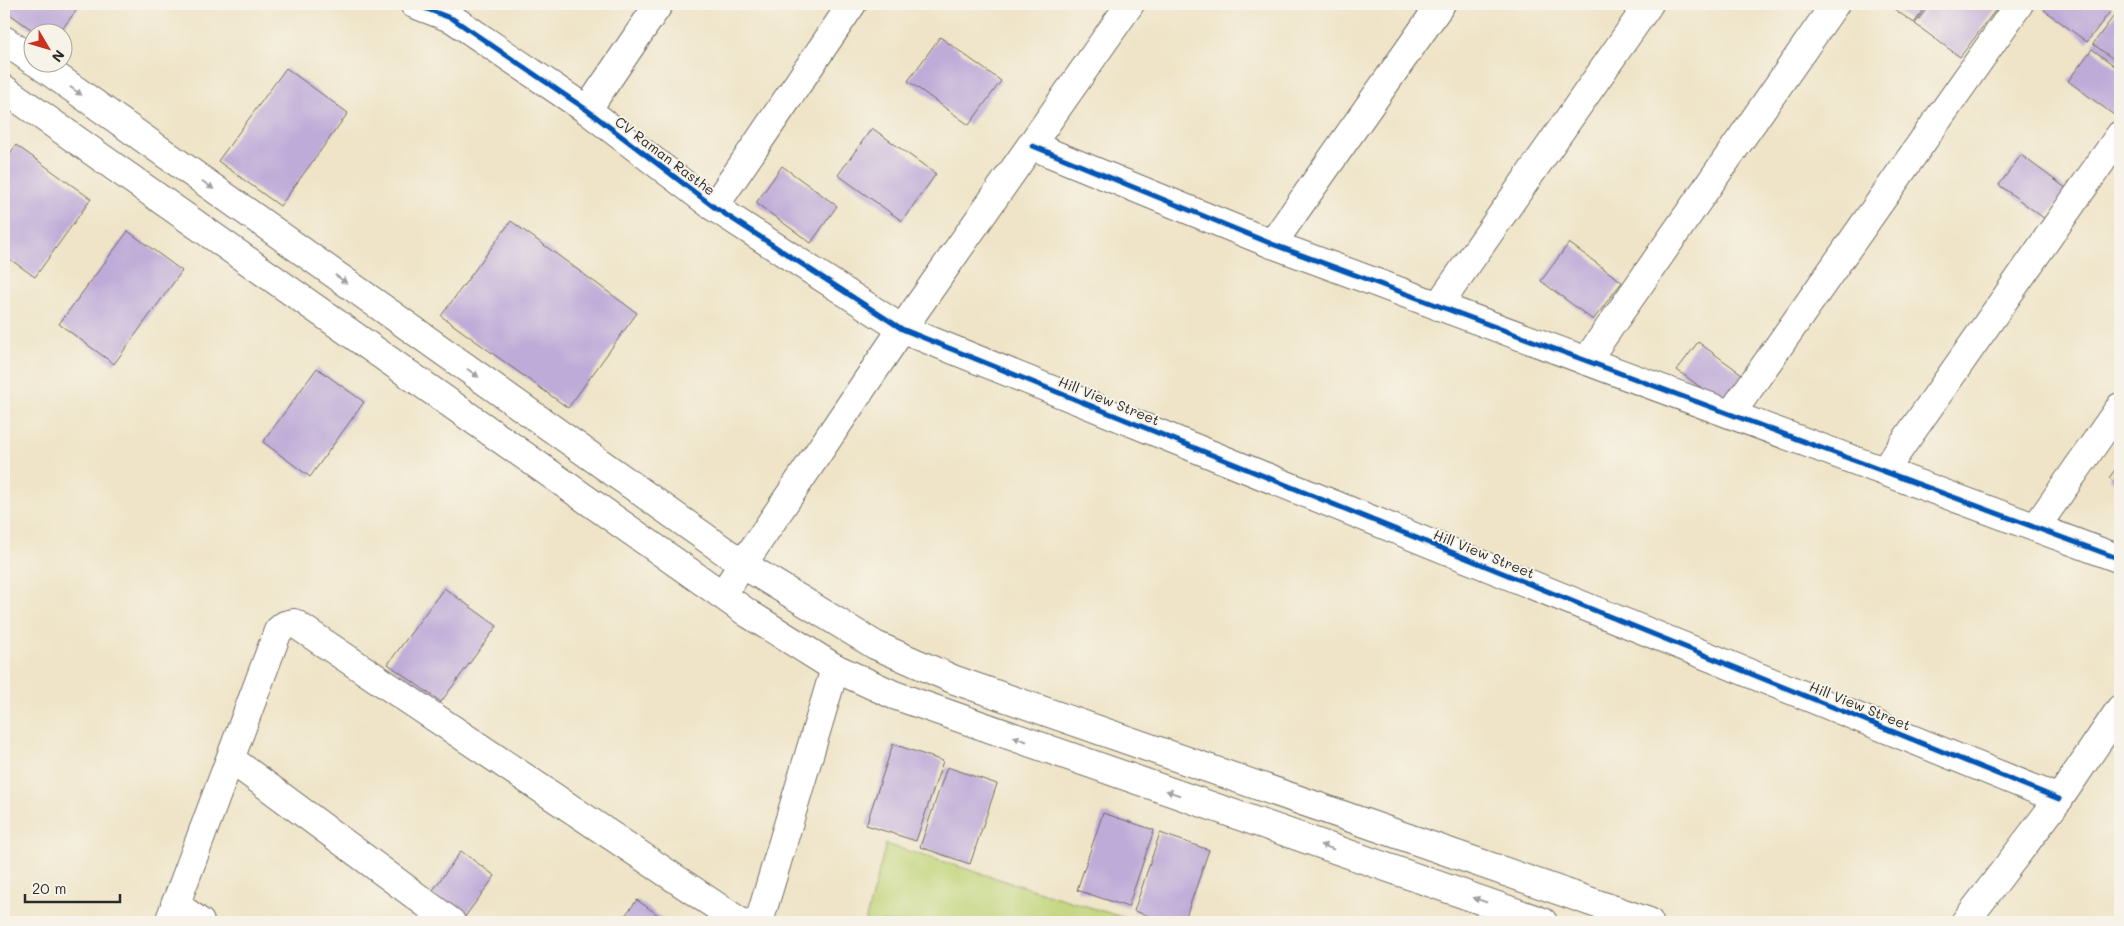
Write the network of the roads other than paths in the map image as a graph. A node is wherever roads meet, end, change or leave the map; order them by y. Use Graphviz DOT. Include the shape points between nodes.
graph roads {
  1 [pos="414,4"];
  2 [pos="659,4"];
  3 [pos="852,4"];
  4 [pos="1130,4"];
  5 [pos="1441,4"];
  6 [pos="1649,4"];
  7 [pos="1835,4"];
  8 [pos="2019,4"];
  9 [pos="458,11"];
  10 [pos="4,40"];
  11 [pos="22,53"];
  12 [pos="50,72"];
  13 [pos="4,89"];
  14 [pos="587,110"];
  15 [pos="2120,135"];
  16 [pos="1033,146"];
  17 [pos="714,207"];
  18 [pos="1272,244"];
  19 [pos="1438,306"];
  20 [pos="902,329"];
  21 [pos="1586,361"];
  22 [pos="2120,407"];
  23 [pos="1731,414"];
  24 [pos="1884,471"];
  25 [pos="2036,528"];
  26 [pos="2120,559"];
  27 [pos="744,565"];
  28 [pos="722,595"];
  29 [pos="835,668"];
  30 [pos="2120,709"];
  31 [pos="232,760"];
  32 [pos="2059,799"];
  33 [pos="172,913"];
  34 [pos="200,922"];
  35 [pos="451,922"];
  36 [pos="740,922"];
  37 [pos="759,922"];
  38 [pos="1542,922"];
  39 [pos="1649,922"];
  40 [pos="1965,922"];
  1 -- 9 [label="street, CV Raman Rasthe"];
  2 -- 14 [label="street"];
  3 -- 17 [label="street"];
  4 -- 16 [label="street"];
  5 -- 18 [label="street"];
  6 -- 19 [label="street"];
  7 -- 21 [label="street"];
  8 -- 23 [label="street"];
  9 -- 14 [label="street, CV Raman Rasthe"];
  10 -- 11 [label="street"];
  12 -- 27 [label="street, one-way"];
  13 -- 28 [label="street"];
  14 -- 17 [label="street, CV Raman Rasthe"];
  15 -- 24 [label="street"];
  16 -- 18 [label="street"];
  16 -- 20 [label="street"];
  17 -- 20 [label="street, CV Raman Rasthe"];
  18 -- 19 [label="street"];
  19 -- 21 [label="street"];
  20 -- 27 [label="street"];
  20 -- 32 [label="street, Hill View Street"];
  21 -- 23 [label="street"];
  22 -- 25 [label="street"];
  23 -- 24 [label="street"];
  24 -- 25 [label="street"];
  25 -- 26 [label="street"];
  27 -- 28 [label="street"];
  27 -- 39 [label="street" via="875,645 955,680"];
  28 -- 29 [label="street"];
  29 -- 37 [label="street"];
  38 -- 29 [label="street, one-way" via="894,695"];
  30 -- 32 [label="street"];
  31 -- 33 [label="street"];
  31 -- 35 [label="street"];
  31 -- 36 [label="street" via="278,631 294,623"];
  32 -- 40 [label="street"];
  33 -- 34 [label="street"];
}
